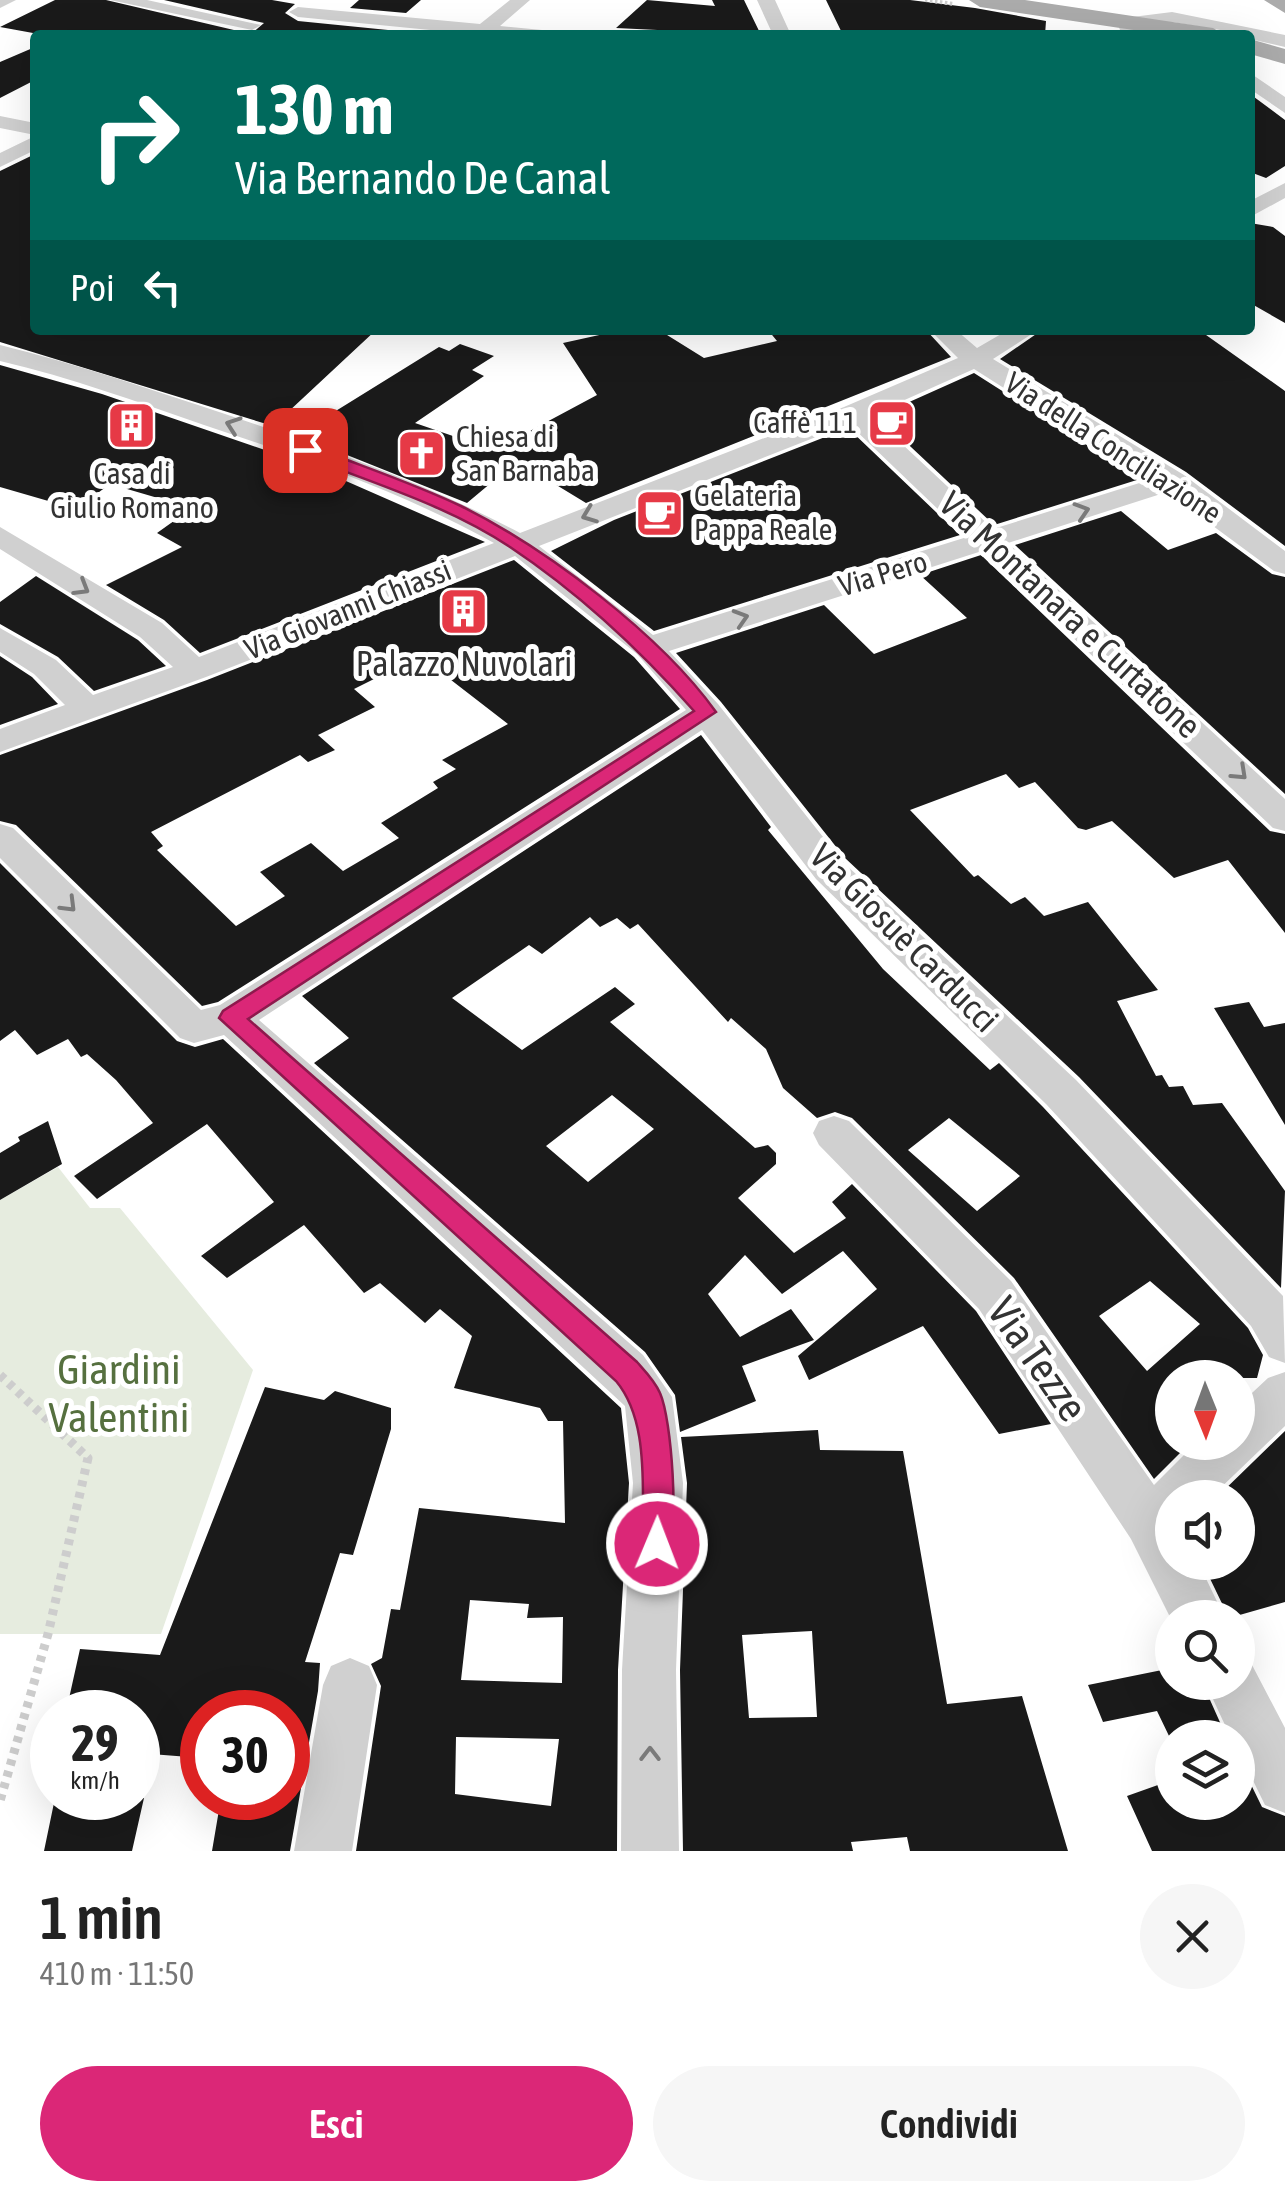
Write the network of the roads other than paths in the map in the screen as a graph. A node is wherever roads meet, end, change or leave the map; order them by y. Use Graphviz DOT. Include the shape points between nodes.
graph roads {
  1 [pos="7,0"];
  2 [pos="119,0"];
  3 [pos="322,0"];
  4 [pos="522,0"];
  5 [pos="766,0"];
  6 [pos="980,0"];
  7 [pos="1276,0"];
  8 [pos="0,4"];
  9 [pos="1285,6"];
  10 [pos="298,12"];
  11 [pos="1140,22"];
  12 [pos="252,25"];
  13 [pos="1285,28"];
  14 [pos="242,30"];
  15 [pos="482,30"];
  16 [pos="780,30"];
  17 [pos="1217,30"];
  18 [pos="1255,36"];
  19 [pos="1285,41"];
  20 [pos="1255,48"];
  21 [pos="1285,57"];
  22 [pos="1255,83"];
  23 [pos="1285,107"];
  24 [pos="0,122"];
  25 [pos="30,129"];
  26 [pos="30,145"];
  27 [pos="0,161"];
  28 [pos="1285,190"];
  29 [pos="1255,207"];
  30 [pos="1285,223"];
  31 [pos="947,335"];
  32 [pos="1017,335"];
  33 [pos="0,353"];
  34 [pos="972,361"];
  35 [pos="0,367"];
  36 [pos="143,395"];
  37 [pos="854,413"];
  38 [pos="1174,481"];
  39 [pos="0,536"];
  40 [pos="990,540"];
  41 [pos="516,543"];
  42 [pos="1285,565"];
  43 [pos="0,638"];
  44 [pos="648,647"];
  45 [pos="196,670"];
  46 [pos="86,708"];
  47 [pos="706,712"];
  48 [pos="0,741"];
  49 [pos="1285,819"];
  50 [pos="0,837"];
  51 [pos="231,1018"];
  52 [pos="834,1133"];
  53 [pos="1285,1342"];
  54 [pos="1285,1394"];
  55 [pos="1255,1422"];
  56 [pos="1214,1460"];
  57 [pos="1193,1480"];
  58 [pos="1155,1494"];
  59 [pos="350,1685"];
  60 [pos="1241,1700"];
  61 [pos="1285,1786"];
  62 [pos="322,1851"];
  63 [pos="650,1851"];
  1 -- 8 [label="street"];
  2 -- 12 [label="street"];
  3 -- 10 [label="street"];
  4 -- 15 [label="street"];
  5 -- 16 [label="street"];
  6 -- 11 [label="main road"];
  7 -- 9 [label="main road"];
  10 -- 12 [label="street"];
  10 -- 15 [label="street"];
  11 -- 17 [label="main road"];
  11 -- 17 [label="street" via="1168,16"];
  12 -- 14 [label="street"];
  13 -- 17 [label="street" via="1268,23"];
  18 -- 19 [label="street"];
  20 -- 21 [label="main road"];
  22 -- 23 [label="street"];
  24 -- 25 [label="street"];
  26 -- 27 [label="street"];
  28 -- 29 [label="street"];
  29 -- 30 [label="street"];
  31 -- 34 [label="street, Via della Conciliazione"];
  32 -- 34 [label="street, Via Giovanni Chiassi"];
  33 -- 36 [label="street"];
  34 -- 37 [label="street, Via Giovanni Chiassi"];
  34 -- 38 [label="street, Via della Conciliazione" via="1030,389"];
  35 -- 36 [label="street"];
  41 -- 36 [label="street, Via Giosuè Carducci, one-way" via="452,508 338,461"];
  37 -- 40 [label="street, Via Montanara e Curtatone"];
  37 -- 41 [label="street, Via Giovanni Chiassi, one-way"];
  40 -- 38 [label="street, Via Pero, one-way"];
  38 -- 42 [label="street, Via della Conciliazione"];
  39 -- 45 [label="street, one-way" via="150,630"];
  44 -- 40 [label="street, Via Pero, one-way"];
  40 -- 49 [label="street, Via Montanara e Curtatone, one-way"];
  41 -- 44 [label="street, Via Giosuè Carducci"];
  41 -- 45 [label="street, Via Giovanni Chiassi"];
  43 -- 46 [label="street" via="46,667"];
  44 -- 47 [label="street, Via Giosuè Carducci"];
  45 -- 46 [label="street, Via Giovanni Chiassi"];
  46 -- 48 [label="street, Via Giovanni Chiassi"];
  47 -- 51 [label="street"];
  47 -- 53 [label="street, Via Giosuè Carducci" via="828,870 1062,1092 1268,1311"];
  50 -- 51 [label="street, one-way" via="194,1028"];
  63 -- 51 [label="street, one-way" via="658,1483 648,1397"];
  52 -- 58 [label="street, Via Tezze" via="995,1294"];
  54 -- 55 [label="street"];
  56 -- 57 [label="street"];
  59 -- 62 [label="street"];
  60 -- 61 [label="street"];
}
